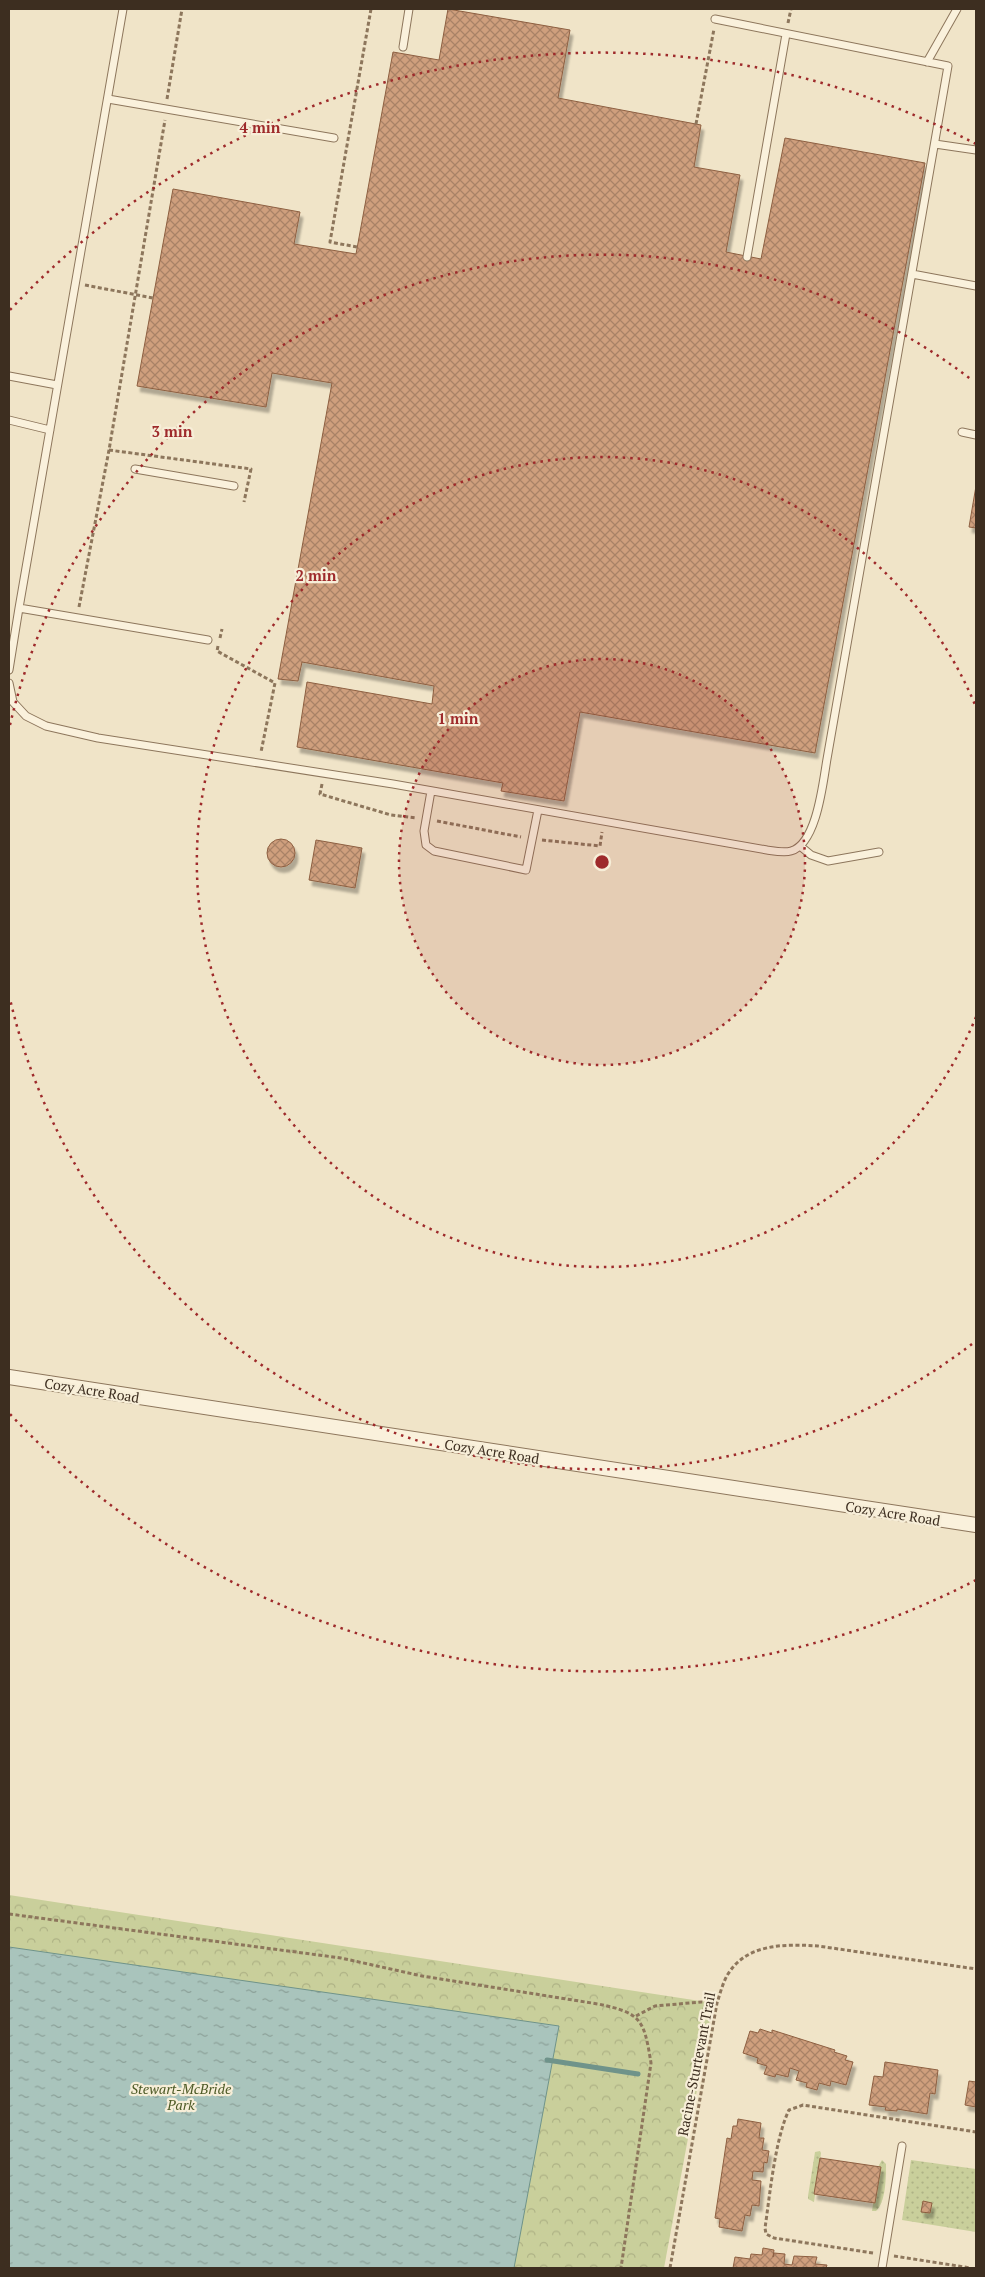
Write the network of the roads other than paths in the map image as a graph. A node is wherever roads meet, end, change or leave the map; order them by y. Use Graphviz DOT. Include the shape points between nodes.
graph roads {
  1 [pos="124,9"];
  2 [pos="409,9"];
  3 [pos="957,9"];
  4 [pos="715,19"];
  5 [pos="786,34"];
  6 [pos="403,47"];
  7 [pos="927,62"];
  8 [pos="108,99"];
  9 [pos="334,138"];
  10 [pos="935,144"];
  11 [pos="976,150"];
  12 [pos="747,257"];
  13 [pos="912,274"];
  14 [pos="976,286"];
  15 [pos="9,376"];
  16 [pos="57,385"];
  17 [pos="9,420"];
  18 [pos="50,430"];
  19 [pos="962,432"];
  20 [pos="976,435"];
  21 [pos="135,469"];
  22 [pos="234,486"];
  23 [pos="19,608"];
  24 [pos="208,640"];
  25 [pos="9,670"];
  26 [pos="9,683"];
  27 [pos="432,791"];
  28 [pos="538,810"];
  29 [pos="800,846"];
  30 [pos="879,852"];
  31 [pos="9,1377"];
  32 [pos="976,1526"];
  33 [pos="902,2146"];
  34 [pos="882,2268"];
  1 -- 8 [label="lane"];
  2 -- 6 [label="lane"];
  3 -- 7 [label="lane"];
  4 -- 5 [label="lane"];
  5 -- 7 [label="lane"];
  5 -- 12 [label="lane"];
  7 -- 10 [label="lane" via="948,66"];
  8 -- 9 [label="lane"];
  8 -- 16 [label="lane"];
  10 -- 11 [label="lane"];
  10 -- 13 [label="lane"];
  13 -- 14 [label="lane"];
  13 -- 29 [label="lane" via="818,805 807,838"];
  15 -- 16 [label="lane"];
  16 -- 18 [label="lane"];
  17 -- 18 [label="lane"];
  18 -- 23 [label="lane"];
  19 -- 20 [label="lane"];
  21 -- 22 [label="lane"];
  23 -- 24 [label="lane"];
  23 -- 25 [label="lane"];
  26 -- 27 [label="lane" via="13,702 26,716 46,726 98,738"];
  27 -- 28 [label="lane"];
  27 -- 28 [label="lane" via="424,832 426,845 434,851 526,870"];
  28 -- 29 [label="lane" via="767,850 791,852"];
  29 -- 30 [label="lane" via="828,861"];
  31 -- 32 [label="street, Cozy Acre Road"];
  33 -- 34 [label="lane"];
}
